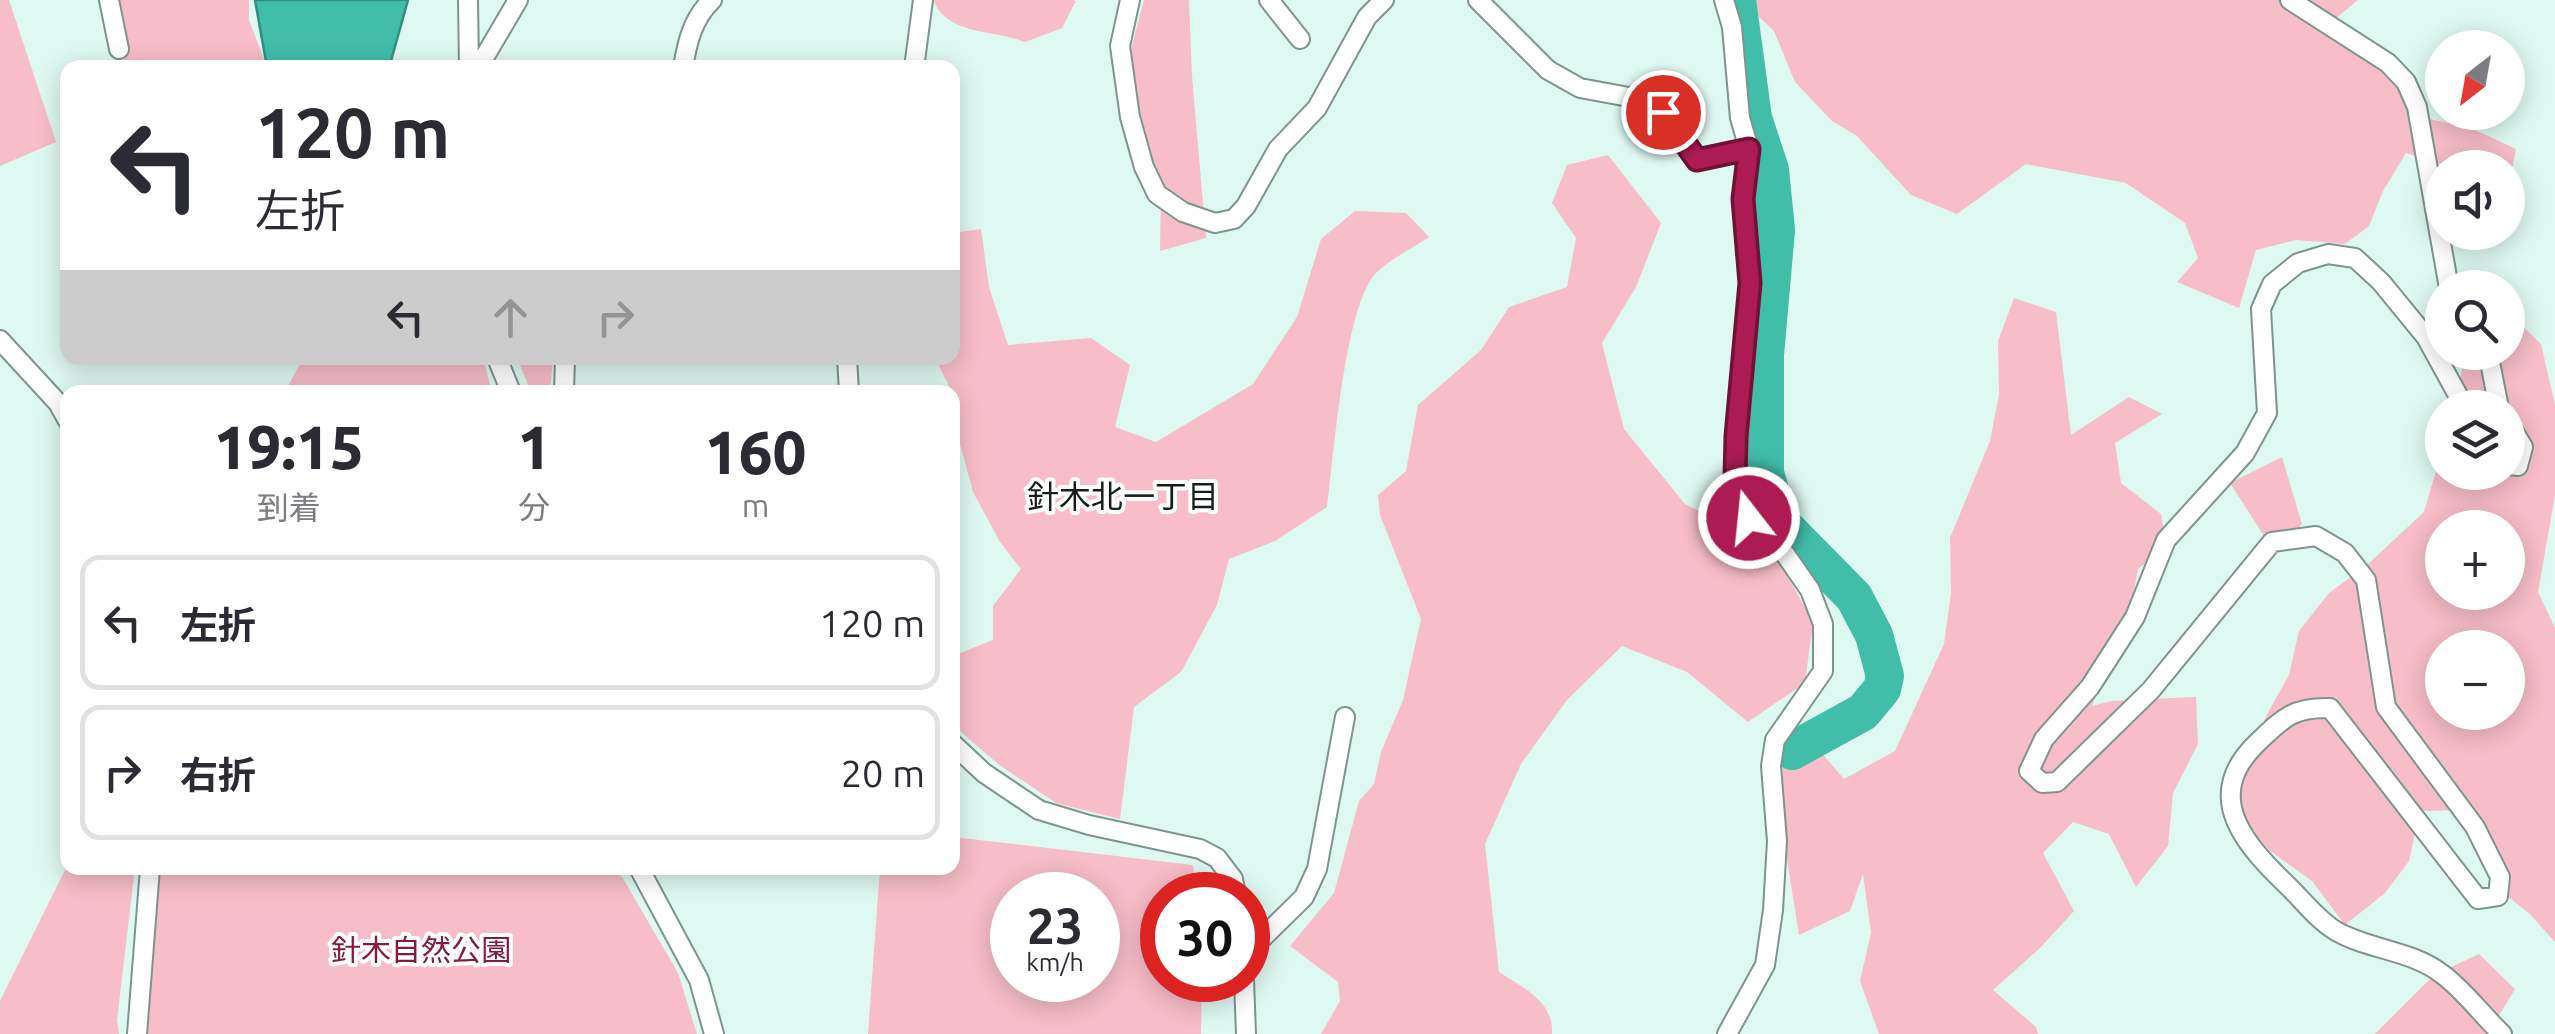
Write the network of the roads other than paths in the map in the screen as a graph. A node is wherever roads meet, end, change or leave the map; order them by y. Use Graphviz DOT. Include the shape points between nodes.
graph roads {
  1 [pos="109,0"];
  2 [pos="468,0"];
  3 [pos="518,0"];
  4 [pos="712,0"];
  5 [pos="923,0"];
  6 [pos="1130,0"];
  7 [pos="1269,0"];
  8 [pos="1384,0"];
  9 [pos="1478,0"];
  10 [pos="1724,0"];
  11 [pos="2290,0"];
  12 [pos="1300,39"];
  13 [pos="119,50"];
  14 [pos="469,60"];
  15 [pos="483,60"];
  16 [pos="684,60"];
  17 [pos="915,60"];
  18 [pos="1749,149"];
  19 [pos="2446,270"];
  20 [pos="0,340"];
  21 [pos="2455,390"];
  22 [pos="60,407"];
  23 [pos="1345,717"];
  24 [pos="960,750"];
  25 [pos="1228,872"];
  26 [pos="149,875"];
  27 [pos="643,875"];
  28 [pos="1270,930"];
  29 [pos="1245,1002"];
  30 [pos="137,1034"];
  31 [pos="714,1034"];
  32 [pos="1246,1034"];
  33 [pos="1726,1034"];
  34 [pos="2502,1034"];
  1 -- 13 [label="street"];
  2 -- 14 [label="street"];
  3 -- 15 [label="street"];
  4 -- 16 [label="street" via="688,38"];
  5 -- 17 [label="street"];
  6 -- 8 [label="street" via="1120,46 1144,167 1156,194 1215,224 1234,219 1246,206 1278,149 1317,108 1367,16"];
  7 -- 12 [label="street"];
  9 -- 18 [label="street" via="1548,70 1580,88 1646,100 1663,112 1697,160"];
  10 -- 18 [label="street"];
  11 -- 19 [label="street" via="2388,63 2406,82 2417,108"];
  18 -- 33 [label="street" via="1743,199 1750,283 1735,478 1749,518 1810,590 1823,624 1824,671 1776,740 1774,910 1765,964"];
  20 -- 22 [label="street"];
  21 -- 34 [label="street" via="2426,337 2355,258 2328,254 2298,263 2272,284 2261,309 2268,412 2245,453 2166,540 2135,617 2090,687 2044,739 2029,771 2042,782 2057,782 2151,690 2272,542 2316,536 2345,553 2366,580 2386,707 2475,827 2500,877 2498,896 2478,899 2330,708 2304,708 2249,750 2229,786 2237,830 2332,928 2442,974"];
  23 -- 28 [label="street" via="1317,869 1304,897"];
  24 -- 25 [label="street" via="1039,810 1200,849"];
  26 -- 30 [label="street"];
  27 -- 31 [label="street" via="699,980"];
  29 -- 32 [label="street"];
}
